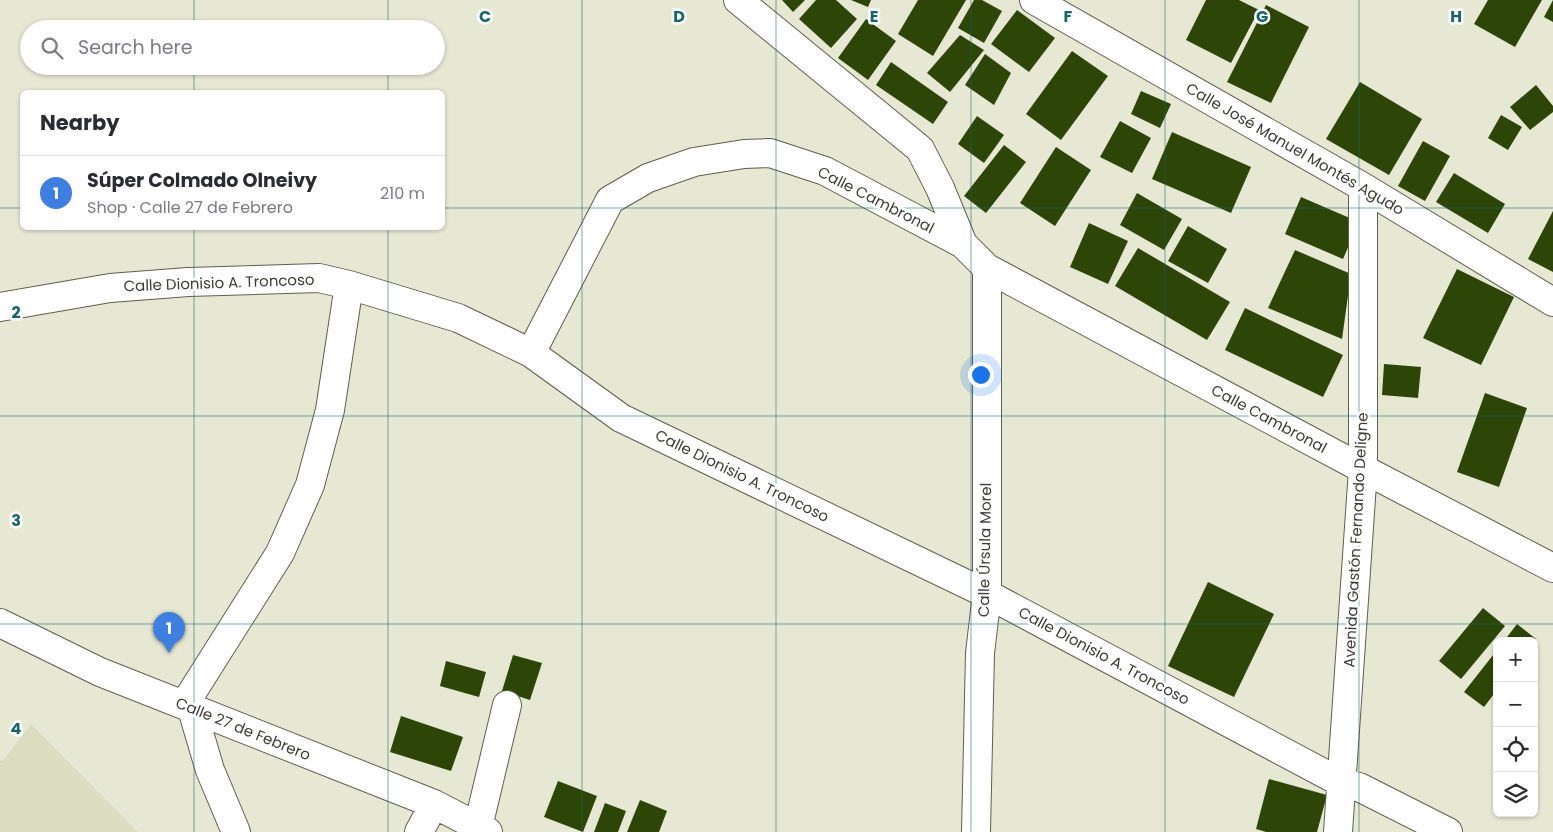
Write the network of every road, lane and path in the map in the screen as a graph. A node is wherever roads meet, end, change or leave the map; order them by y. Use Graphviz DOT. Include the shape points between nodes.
graph roads {
  1 [pos="738,0"];
  2 [pos="1034,0"];
  3 [pos="1363,187"];
  4 [pos="963,244"];
  5 [pos="987,268"];
  6 [pos="349,285"];
  7 [pos="1553,302"];
  8 [pos="0,307"];
  9 [pos="531,353"];
  10 [pos="1363,469"];
  11 [pos="1553,568"];
  12 [pos="987,594"];
  13 [pos="0,623"];
  14 [pos="507,705"];
  15 [pos="188,707"];
  16 [pos="1342,783"];
  17 [pos="434,804"];
  18 [pos="483,829"];
  19 [pos="236,832"];
  20 [pos="419,832"];
  21 [pos="976,832"];
  22 [pos="1338,832"];
  23 [pos="1448,832"];
  1 -- 4 [label="street" via="920,149"];
  2 -- 3 [label="street, Calle José Manuel Montés Agudo"];
  3 -- 7 [label="street, Calle José Manuel Montés Agudo"];
  3 -- 10 [label="street, Avenida Gastón Fernando Deligne"];
  4 -- 5 [label="street, Calle Cambronal"];
  4 -- 9 [label="street, Calle Cambronal" via="825,171 770,153 694,162 648,178 610,200"];
  5 -- 10 [label="street, Calle Cambronal"];
  5 -- 12 [label="street, Calle Úrsula Morel"];
  6 -- 8 [label="street, Calle Dionisio A. Troncoso" via="319,278 188,282 110,288"];
  6 -- 9 [label="street, Calle Dionisio A. Troncoso" via="458,318"];
  6 -- 15 [label="street" via="330,410 310,485 280,553"];
  9 -- 12 [label="street, Calle Dionisio A. Troncoso" via="621,418"];
  10 -- 11 [label="street, Calle Cambronal"];
  10 -- 16 [label="street, Avenida Gastón Fernando Deligne"];
  12 -- 16 [label="street, Calle Dionisio A. Troncoso"];
  12 -- 21 [label="street, Calle Úrsula Morel" via="980,653"];
  13 -- 15 [label="street, Calle 27 de Febrero" via="100,672"];
  14 -- 18 [label="street"];
  15 -- 17 [label="street, Calle 27 de Febrero"];
  15 -- 19 [label="street"];
  16 -- 22 [label="street, Avenida Gastón Fernando Deligne"];
  16 -- 23 [label="street, Calle Dionisio A. Troncoso" via="1359,787"];
  17 -- 18 [label="street, Calle 27 de Febrero"];
  17 -- 20 [label="street"];
}
